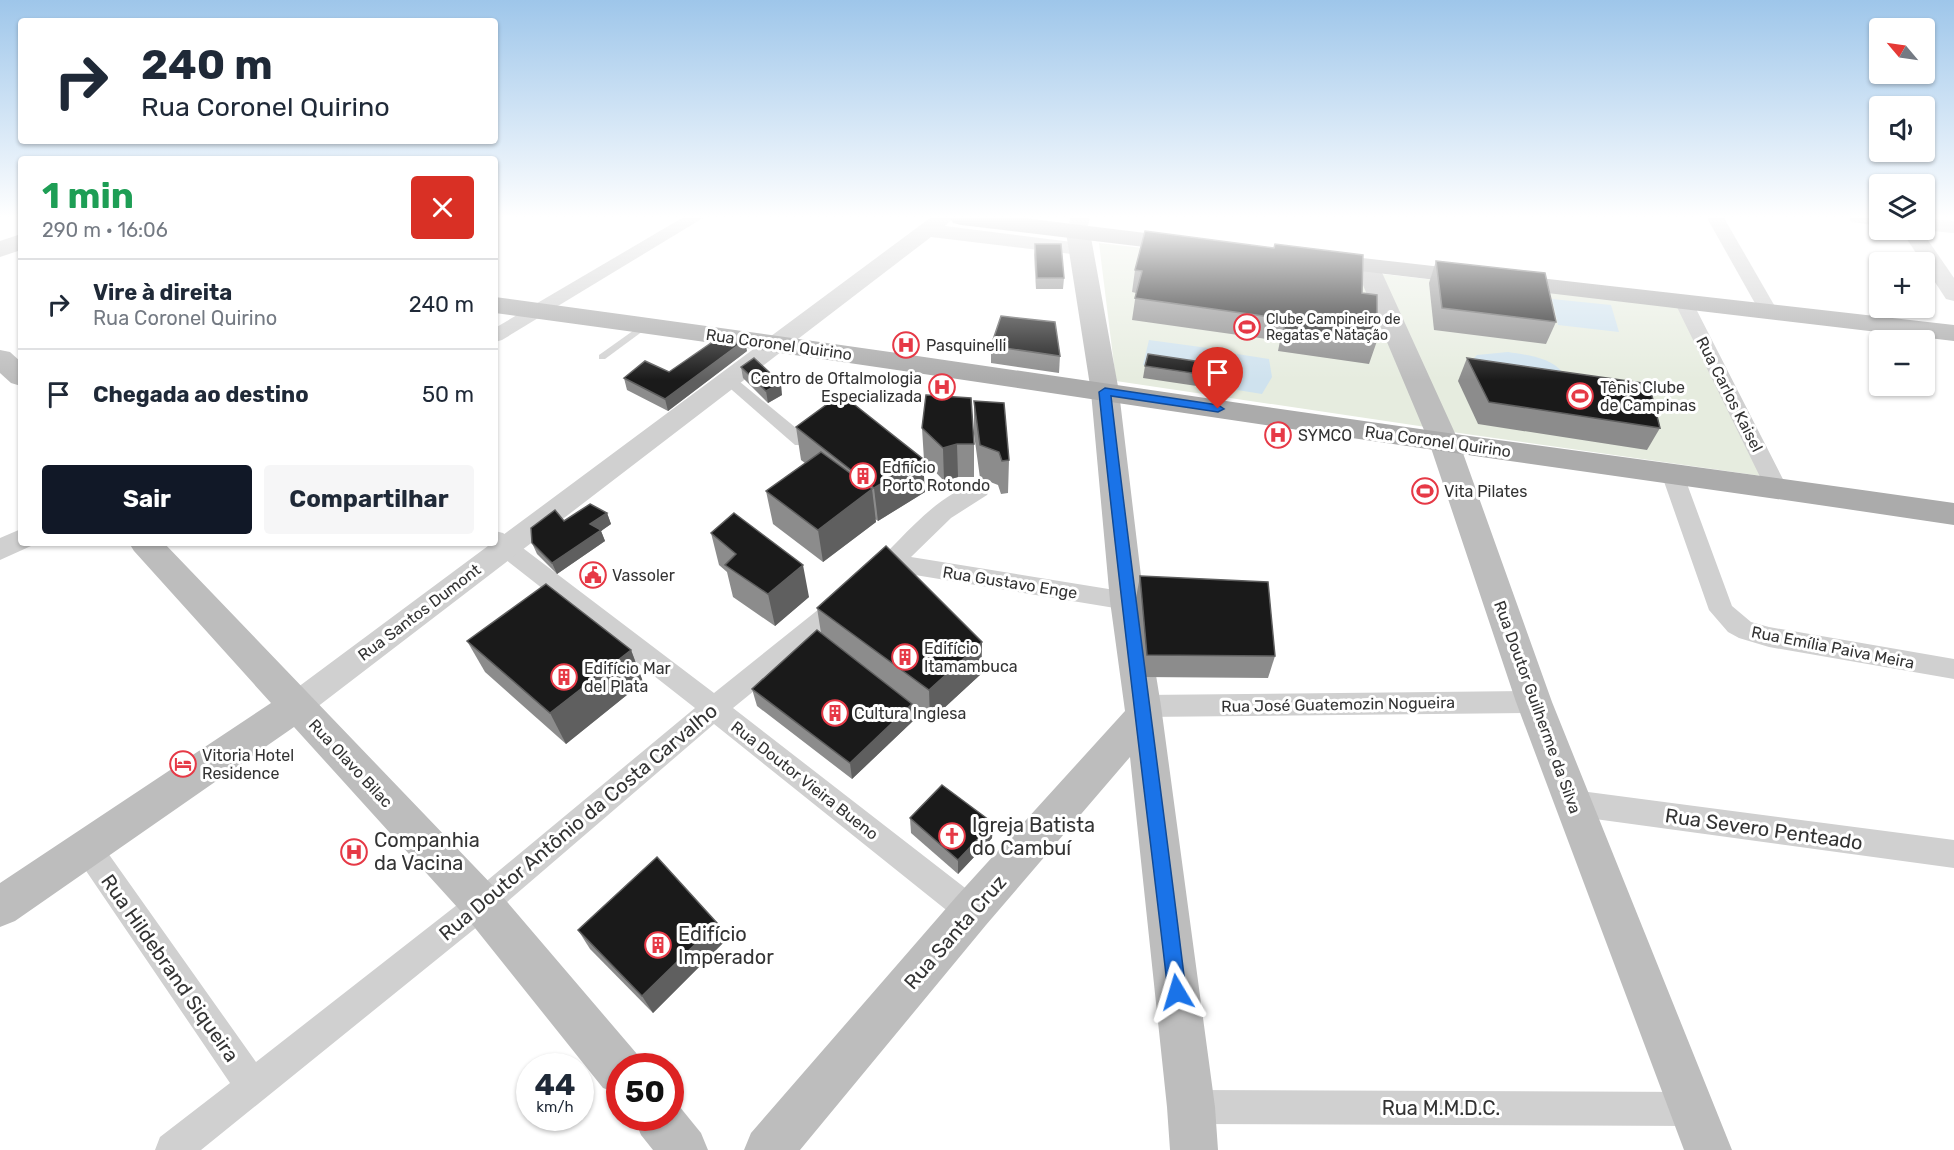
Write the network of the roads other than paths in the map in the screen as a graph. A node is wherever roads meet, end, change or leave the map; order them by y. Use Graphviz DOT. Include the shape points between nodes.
graph roads {
  1 [pos="606,272"];
  2 [pos="872,272"];
  3 [pos="1085,272"];
  4 [pos="1369,272"];
  5 [pos="1418,272"];
  6 [pos="1746,272"];
  7 [pos="1939,272"];
  8 [pos="1954,294"];
  9 [pos="1683,301"];
  10 [pos="498,305"];
  11 [pos="1768,310"];
  12 [pos="538,312"];
  13 [pos="644,326"];
  14 [pos="1954,333"];
  15 [pos="498,334"];
  16 [pos="778,343"];
  17 [pos="602,357"];
  18 [pos="729,380"];
  19 [pos="1105,392"];
  20 [pos="801,441"];
  21 [pos="1444,442"];
  22 [pos="1672,473"];
  23 [pos="1776,487"];
  24 [pos="979,490"];
  25 [pos="1954,514"];
  26 [pos="18,541"];
  27 [pos="500,542"];
  28 [pos="148,546"];
  29 [pos="495,546"];
  30 [pos="0,550"];
  31 [pos="893,563"];
  32 [pos="1127,601"];
  33 [pos="1954,669"];
  34 [pos="1534,702"];
  35 [pos="297,705"];
  36 [pos="714,708"];
  37 [pos="1144,711"];
  38 [pos="1573,803"];
  39 [pos="88,849"];
  40 [pos="1954,854"];
  41 [pos="482,904"];
  42 [pos="0,907"];
  43 [pos="971,911"];
  44 [pos="606,1054"];
  45 [pos="252,1086"];
  46 [pos="1191,1107"];
  47 [pos="1692,1109"];
  48 [pos="669,1131"];
  49 [pos="173,1150"];
  50 [pos="684,1150"];
  51 [pos="768,1150"];
  52 [pos="1194,1150"];
  53 [pos="1708,1150"];
  1 -- 12 [label="street"];
  2 -- 16 [label="street, Rua Santos Dumont"];
  3 -- 19 [label="main road"];
  4 -- 21 [label="main road, Rua Doutor Guilherme da Silva"];
  5 -- 9 [label="main road"];
  6 -- 11 [label="street"];
  7 -- 8 [label="street"];
  9 -- 11 [label="main road"];
  9 -- 23 [label="street, Rua Carlos Kaisel"];
  10 -- 12 [label="main road, Rua Coronel Quirino"];
  11 -- 14 [label="main road"];
  12 -- 13 [label="main road, Rua Coronel Quirino"];
  12 -- 15 [label="street"];
  13 -- 16 [label="main road, Rua Coronel Quirino"];
  13 -- 17 [label="lane"];
  16 -- 18 [label="street, Rua Santos Dumont"];
  16 -- 19 [label="main road, Rua Coronel Quirino"];
  18 -- 20 [label="street"];
  18 -- 27 [label="street, Rua Santos Dumont"];
  19 -- 21 [label="main road, Rua Coronel Quirino"];
  19 -- 32 [label="main road"];
  21 -- 22 [label="main road, Rua Coronel Quirino"];
  21 -- 34 [label="main road, Rua Doutor Guilherme da Silva"];
  22 -- 23 [label="main road, Rua Coronel Quirino"];
  22 -- 33 [label="street, Rua Emília Paiva Meira" via="1721,610 1733,625 1749,633"];
  23 -- 25 [label="main road, Rua Coronel Quirino"];
  24 -- 31 [label="street, Rua Doutor Antônio da Costa Carvalho" via="940,516"];
  26 -- 30 [label="street"];
  27 -- 36 [label="street, Rua Doutor Vieira Bueno"];
  28 -- 35 [label="main road, Rua Olavo Bilac"];
  29 -- 35 [label="street, Rua Santos Dumont"];
  31 -- 32 [label="street, Rua Gustavo Enge"];
  31 -- 36 [label="street, Rua Doutor Antônio da Costa Carvalho"];
  32 -- 37 [label="main road"];
  34 -- 37 [label="street, Rua José Guatemozin Nogueira"];
  34 -- 38 [label="main road, Rua Doutor Guilherme da Silva"];
  35 -- 39 [label="main road, Rua Santos Dumont"];
  35 -- 41 [label="main road, Rua Olavo Bilac"];
  36 -- 41 [label="street, Rua Doutor Antônio da Costa Carvalho"];
  36 -- 43 [label="street, Rua Doutor Vieira Bueno"];
  37 -- 43 [label="main road, Rua Santa Cruz"];
  37 -- 46 [label="main road"];
  38 -- 40 [label="street, Rua Severo Penteado"];
  38 -- 47 [label="main road, Rua Doutor Guilherme da Silva"];
  39 -- 42 [label="main road, Rua Santos Dumont"];
  39 -- 45 [label="street, Rua Hildebrand Siqueira"];
  41 -- 44 [label="main road, Rua Olavo Bilac"];
  41 -- 45 [label="street, Rua Doutor Antônio da Costa Carvalho"];
  43 -- 51 [label="main road, Rua Santa Cruz"];
  45 -- 49 [label="street, Rua Doutor Antônio da Costa Carvalho"];
  46 -- 47 [label="street, Rua M.M.D.C."];
  46 -- 52 [label="main road"];
  47 -- 53 [label="main road, Rua Doutor Guilherme da Silva"];
  48 -- 50 [label="main road"];
}
